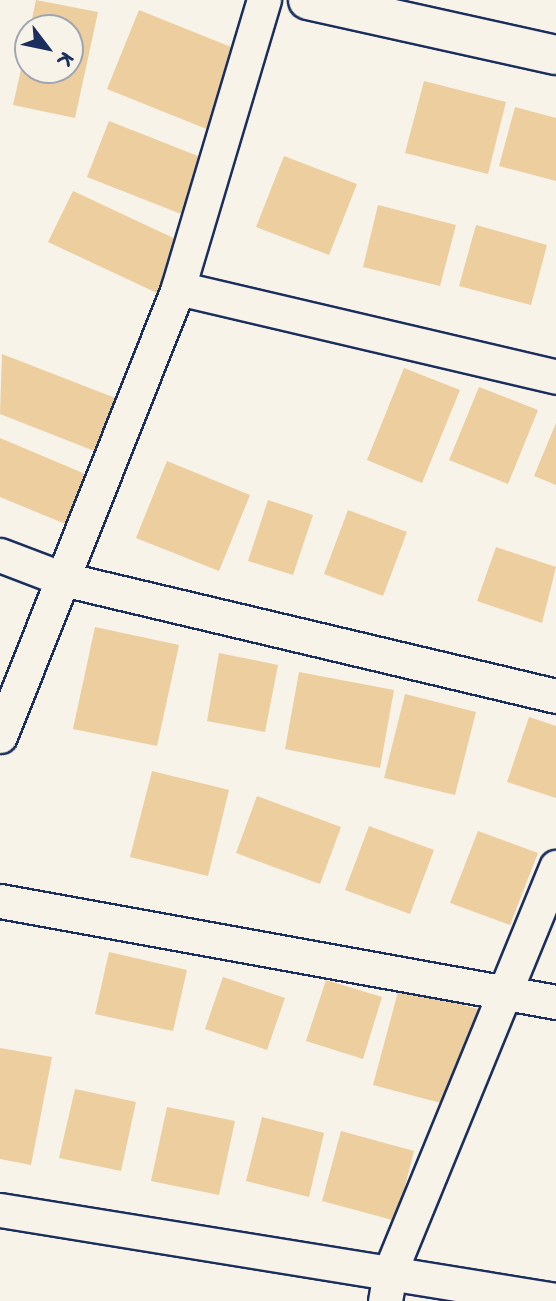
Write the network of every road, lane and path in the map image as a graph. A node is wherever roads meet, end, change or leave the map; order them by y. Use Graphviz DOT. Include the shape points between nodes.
graph roads {
  1 [pos="264,0"];
  2 [pos="309,0"];
  3 [pos="556,55"];
  4 [pos="178,288"];
  5 [pos="556,377"];
  6 [pos="0,555"];
  7 [pos="62,579"];
  8 [pos="556,696"];
  9 [pos="0,736"];
  10 [pos="556,867"];
  11 [pos="0,901"];
  12 [pos="505,991"];
  13 [pos="556,1002"];
  14 [pos="0,1210"];
  15 [pos="388,1287"];
  16 [pos="556,1300"];
  1 -- 4 [label="street"];
  2 -- 3 [label="street"];
  4 -- 5 [label="street"];
  4 -- 7 [label="street"];
  6 -- 7 [label="street"];
  7 -- 8 [label="street"];
  7 -- 9 [label="street"];
  10 -- 12 [label="street"];
  11 -- 12 [label="street"];
  12 -- 13 [label="street"];
  12 -- 15 [label="street"];
  14 -- 15 [label="street"];
  15 -- 16 [label="street"];
}
